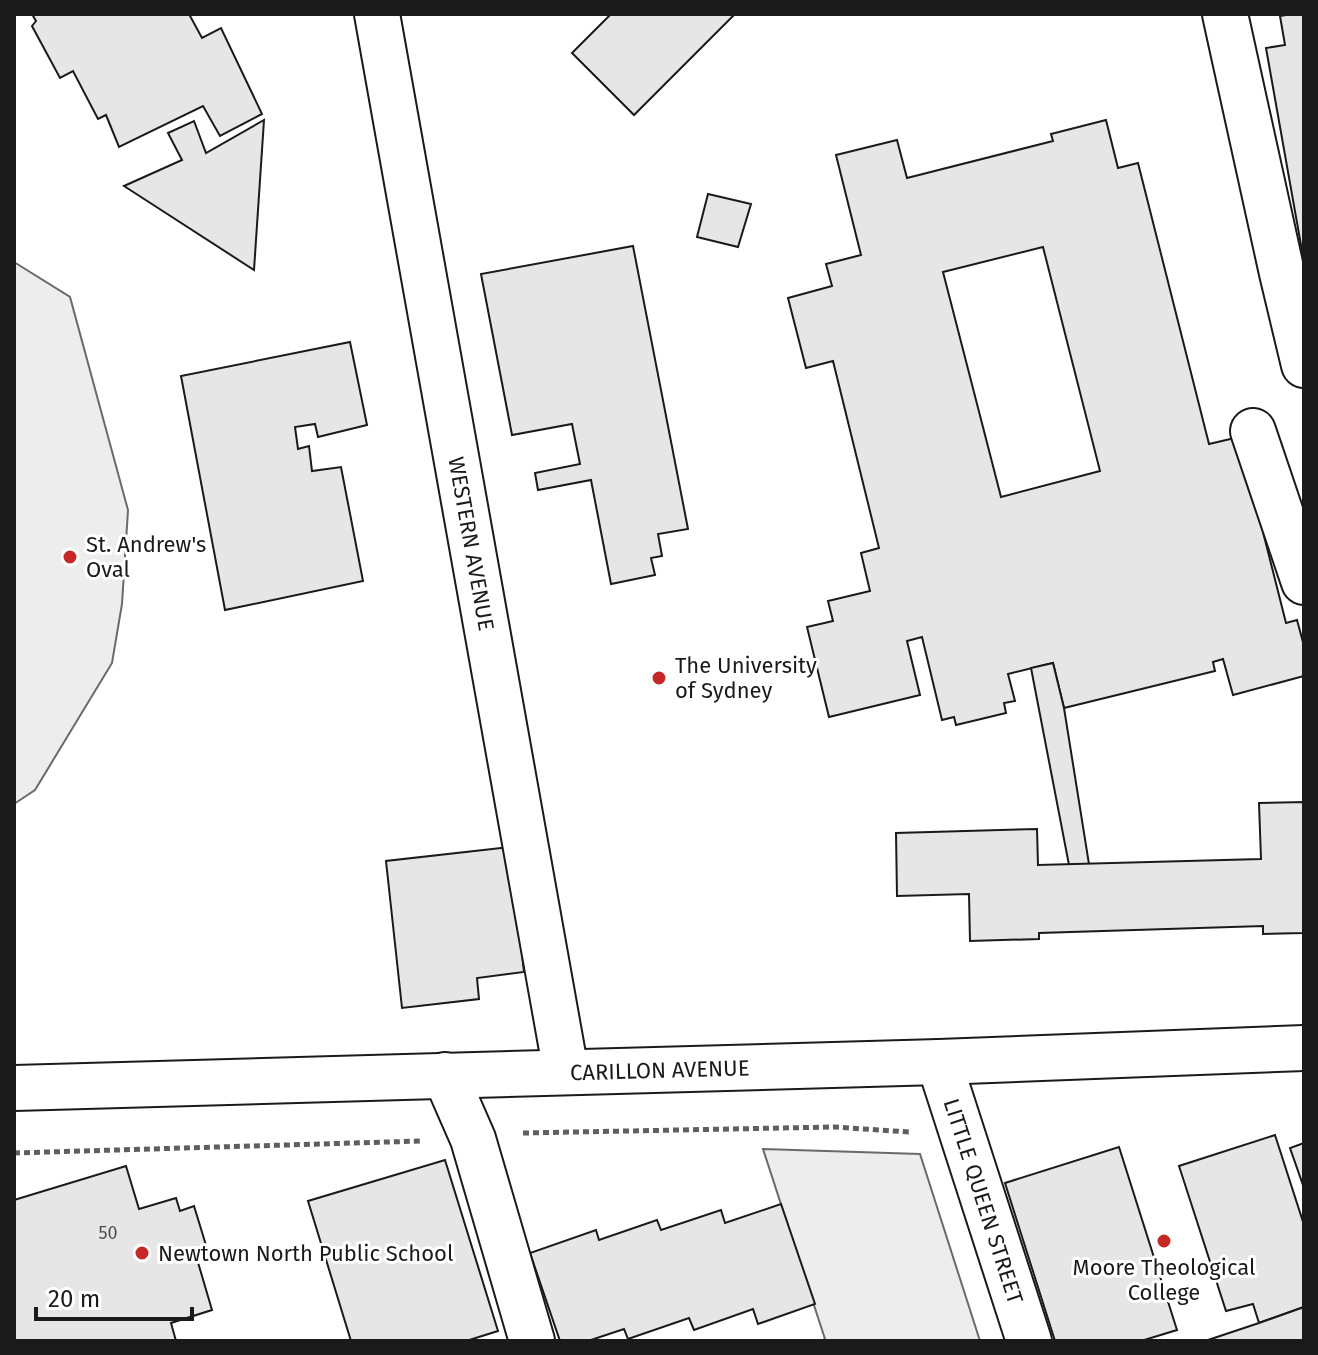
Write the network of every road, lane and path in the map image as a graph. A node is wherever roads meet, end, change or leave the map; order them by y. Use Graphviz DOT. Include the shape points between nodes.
graph roads {
  1 [pos="377,14"];
  2 [pos="1225,14"];
  3 [pos="1304,365"];
  4 [pos="1253,431"];
  5 [pos="1304,582"];
  6 [pos="1304,1048"];
  7 [pos="939,1062"];
  8 [pos="566,1072"];
  9 [pos="445,1075"];
  10 [pos="14,1088"];
  11 [pos="962,1134"];
  12 [pos="473,1139"];
  13 [pos="14,1153"];
  14 [pos="532,1341"];
  15 [pos="1029,1341"];
  1 -- 8 [label="main road, WESTERN AVENUE"];
  2 -- 3 [label="main road"];
  4 -- 5 [label="main road"];
  6 -- 7 [label="main road, CARILLON AVENUE"];
  7 -- 8 [label="main road, CARILLON AVENUE"];
  7 -- 11 [label="main road, LITTLE QUEEN STREET"];
  8 -- 9 [label="main road, CARILLON AVENUE"];
  9 -- 10 [label="main road, CARILLON AVENUE"];
  9 -- 12 [label="main road"];
  11 -- 12 [label="path" via="834,1127 512,1133"];
  11 -- 15 [label="main road, LITTLE QUEEN STREET"];
  12 -- 13 [label="path"];
  12 -- 14 [label="main road"];
}
